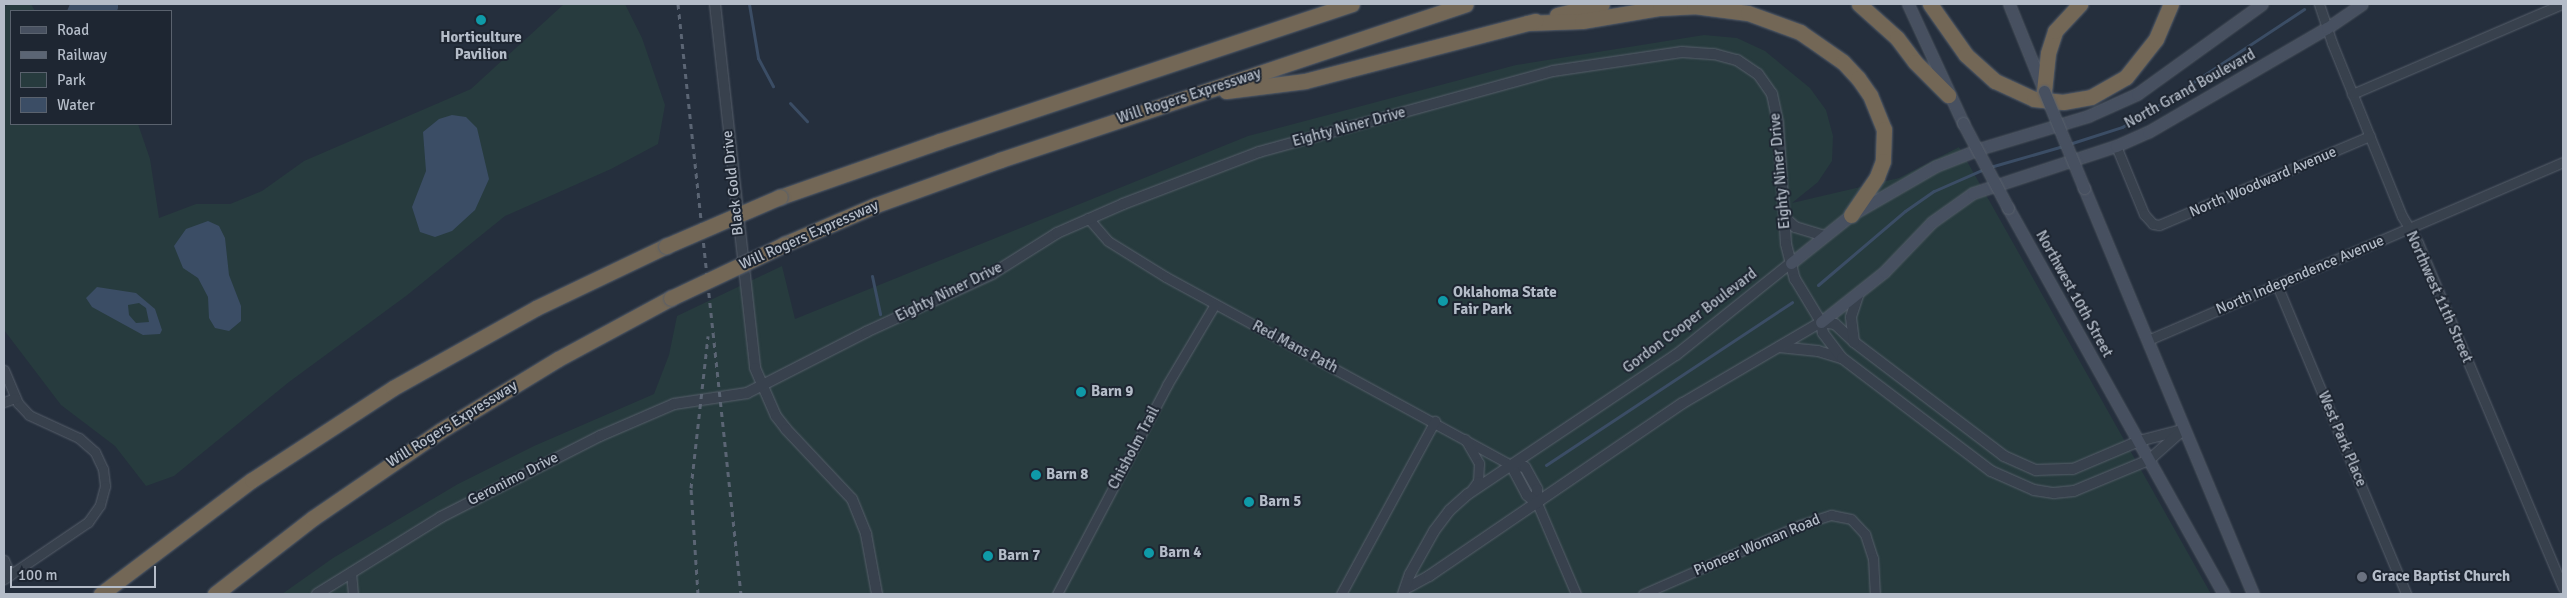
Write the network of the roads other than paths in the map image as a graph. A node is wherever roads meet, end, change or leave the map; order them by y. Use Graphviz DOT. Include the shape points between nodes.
graph roads {
  1 [pos="715,4"];
  2 [pos="1352,4"];
  3 [pos="1466,4"];
  4 [pos="1602,4"];
  5 [pos="1859,4"];
  6 [pos="1908,4"];
  7 [pos="1930,4"];
  8 [pos="2009,4"];
  9 [pos="2080,4"];
  10 [pos="2171,4"];
  11 [pos="2262,4"];
  12 [pos="2362,4"];
  13 [pos="2562,4"];
  14 [pos="2320,7"];
  15 [pos="1333,8"];
  16 [pos="1527,23"];
  17 [pos="2327,28"];
  18 [pos="2041,72"];
  19 [pos="2044,90"];
  20 [pos="2352,94"];
  21 [pos="1948,95"];
  22 [pos="1190,96"];
  23 [pos="2370,136"];
  24 [pos="2006,142"];
  25 [pos="2116,146"];
  26 [pos="2563,162"];
  27 [pos="2020,176"];
  28 [pos="1851,215"];
  29 [pos="1784,217"];
  30 [pos="1088,218"];
  31 [pos="2409,228"];
  32 [pos="1825,236"];
  33 [pos="1791,263"];
  34 [pos="2277,285"];
  35 [pos="1858,294"];
  36 [pos="1215,304"];
  37 [pos="1821,322"];
  38 [pos="2148,340"];
  39 [pos="1854,342"];
  40 [pos="1778,347"];
  41 [pos="1842,358"];
  42 [pos="4,370"];
  43 [pos="762,386"];
  44 [pos="723,395"];
  45 [pos="15,398"];
  46 [pos="4,402"];
  47 [pos="1435,421"];
  48 [pos="2184,429"];
  49 [pos="1461,436"];
  50 [pos="2139,441"];
  51 [pos="2149,460"];
  52 [pos="1511,465"];
  53 [pos="1468,494"];
  54 [pos="1537,503"];
  55 [pos="4,560"];
  56 [pos="351,572"];
  57 [pos="7,577"];
  58 [pos="2563,588"];
  59 [pos="1406,590"];
  60 [pos="100,594"];
  61 [pos="215,594"];
  62 [pos="317,594"];
  63 [pos="353,594"];
  64 [pos="877,594"];
  65 [pos="1056,594"];
  66 [pos="1341,594"];
  67 [pos="1576,594"];
  68 [pos="1643,594"];
  69 [pos="1875,594"];
  70 [pos="2224,594"];
  71 [pos="2253,594"];
  72 [pos="2406,594"];
  1 -- 43 [label="street, Black Gold Drive" via="749,329"];
  2 -- 15 [label="highway"];
  3 -- 22 [label="highway, Will Rogers Expressway"];
  4 -- 16 [label="highway"];
  5 -- 21 [label="highway" via="1897,38 1915,62"];
  6 -- 21 [label="main road, Northwest 10th Street"];
  7 -- 10 [label="highway" via="1966,55 1995,82 2034,99 2063,102 2091,97 2126,77 2156,39"];
  8 -- 18 [label="main road"];
  9 -- 18 [label="highway" via="2055,31"];
  11 -- 24 [label="main road, North Grand Boulevard" via="2138,94 2088,116"];
  12 -- 17 [label="main road, North Grand Boulevard"];
  13 -- 20 [label="street"];
  14 -- 17 [label="street, Northwest 11th Street"];
  15 -- 60 [label="highway, bridge" via="780,198 666,246 536,308 385,393 252,480"];
  16 -- 22 [label="highway" via="1305,81"];
  16 -- 28 [label="highway" via="1582,20 1694,6 1748,13 1800,32 1843,62 1858,78 1870,95 1884,130 1885,146 1880,169"];
  17 -- 20 [label="street, Northwest 11th Street"];
  17 -- 25 [label="main road, North Grand Boulevard" via="2185,112"];
  18 -- 19 [label="highway"];
  19 -- 38 [label="main road, bridge"];
  20 -- 23 [label="street, Northwest 11th Street"];
  21 -- 50 [label="main road, Northwest 10th Street, bridge"];
  22 -- 61 [label="highway, Will Rogers Expressway, bridge" via="950,177 785,244 671,298 558,359 448,426 334,503"];
  23 -- 25 [label="street, North Woodward Avenue" via="2156,225 2144,214"];
  23 -- 31 [label="street, Northwest 11th Street"];
  24 -- 28 [label="main road, Gordon Cooper Boulevard" via="1936,166"];
  25 -- 27 [label="main road, North Grand Boulevard"];
  26 -- 31 [label="street, North Independence Avenue"];
  27 -- 35 [label="main road, Gordon Cooper Boulevard" via="1973,194 1948,209"];
  28 -- 32 [label="main road, Gordon Cooper Boulevard"];
  29 -- 30 [label="street, Eighty Niner Drive" via="1777,117 1768,87 1758,74 1737,60 1714,54 1682,52 1561,69 1326,133 1241,158"];
  29 -- 32 [label="street" via="1795,227"];
  29 -- 33 [label="street, Eighty Niner Drive"];
  30 -- 36 [label="street, Red Mans Path" via="1108,241"];
  30 -- 43 [label="street, Eighty Niner Drive" via="992,274 866,332"];
  31 -- 34 [label="street, North Independence Avenue"];
  31 -- 58 [label="street, Northwest 11th Street"];
  32 -- 33 [label="main road, Gordon Cooper Boulevard"];
  33 -- 37 [label="street, Eighty Niner Drive" via="1795,279"];
  33 -- 52 [label="street, Gordon Cooper Boulevard" via="1676,354"];
  34 -- 38 [label="street, North Independence Avenue"];
  34 -- 72 [label="street, West Park Place"];
  35 -- 37 [label="main road, Gordon Cooper Boulevard"];
  35 -- 39 [label="street" via="1851,317"];
  36 -- 47 [label="street, Red Mans Path"];
  36 -- 65 [label="street, Chisholm Trail" via="1167,385"];
  37 -- 39 [label="street" via="1835,324"];
  37 -- 40 [label="street, Gordon Cooper Boulevard"];
  37 -- 41 [label="street, Eighty Niner Drive" via="1823,333"];
  38 -- 48 [label="main road"];
  39 -- 50 [label="street" via="2019,464 2048,471 2073,469"];
  40 -- 41 [label="street" via="1818,351"];
  40 -- 54 [label="street, Gordon Cooper Boulevard" via="1683,403"];
  41 -- 51 [label="street, Eighty Niner Drive" via="1991,471 2020,486 2044,493 2074,491"];
  42 -- 45 [label="street"];
  43 -- 44 [label="street, Eighty Niner Drive" via="747,393"];
  43 -- 64 [label="street, Black Gold Drive" via="786,429 852,499 866,534"];
  44 -- 56 [label="street, Geronimo Drive" via="674,404 608,432 464,504"];
  45 -- 46 [label="street"];
  45 -- 57 [label="street" via="38,422 87,444 100,461 104,486 100,505 88,522"];
  47 -- 49 [label="street, Red Mans Path"];
  47 -- 66 [label="street"];
  48 -- 50 [label="street"];
  48 -- 51 [label="street, Eighty Niner Drive"];
  48 -- 71 [label="main road"];
  49 -- 52 [label="street, Red Mans Path"];
  49 -- 53 [label="street" via="1479,463 1478,481"];
  50 -- 51 [label="main road, Northwest 10th Street"];
  51 -- 70 [label="main road, Northwest 10th Street"];
  52 -- 53 [label="street, Gordon Cooper Boulevard"];
  52 -- 54 [label="street" via="1527,495"];
  53 -- 59 [label="street, Gordon Cooper Boulevard" via="1434,531 1410,574"];
  54 -- 59 [label="street, Gordon Cooper Boulevard"];
  54 -- 67 [label="street"];
  55 -- 57 [label="street"];
  56 -- 62 [label="street, Geronimo Drive"];
  56 -- 63 [label="street"];
  68 -- 69 [label="street, Pioneer Woman Road" via="1800,525 1831,515 1851,519 1865,534 1873,558"];
}
